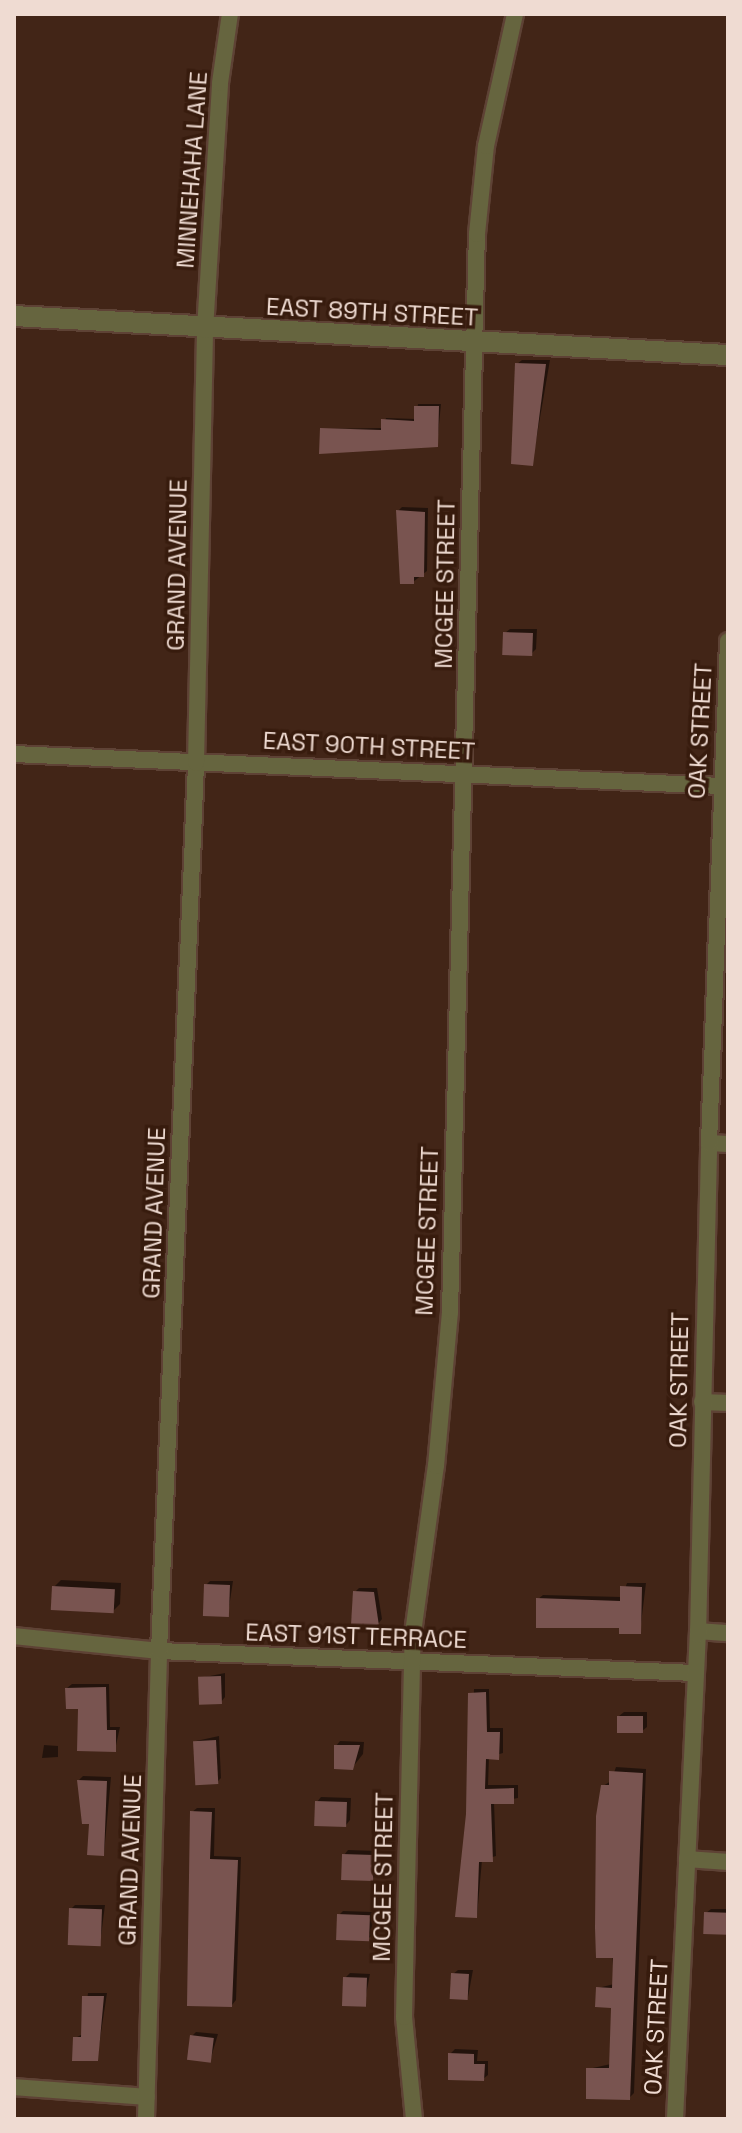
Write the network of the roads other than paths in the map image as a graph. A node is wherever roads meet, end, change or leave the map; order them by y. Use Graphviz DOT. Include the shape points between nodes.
graph roads {
  1 [pos="230,14"];
  2 [pos="515,14"];
  3 [pos="14,316"];
  4 [pos="205,330"];
  5 [pos="474,343"];
  6 [pos="728,355"];
  7 [pos="728,641"];
  8 [pos="14,754"];
  9 [pos="196,763"];
  10 [pos="465,775"];
  11 [pos="721,786"];
  12 [pos="723,881"];
  13 [pos="709,1143"];
  14 [pos="728,1144"];
  15 [pos="702,1402"];
  16 [pos="728,1403"];
  17 [pos="698,1631"];
  18 [pos="728,1633"];
  19 [pos="14,1636"];
  20 [pos="159,1651"];
  21 [pos="412,1662"];
  22 [pos="696,1673"];
  23 [pos="687,1859"];
  24 [pos="728,1862"];
  25 [pos="14,2087"];
  26 [pos="147,2097"];
  27 [pos="146,2119"];
  28 [pos="414,2119"];
  29 [pos="675,2119"];
  1 -- 4 [label="street, MINNEHAHA LANE" via="220,83"];
  2 -- 5 [label="street, MCGEE STREET" via="486,146"];
  3 -- 4 [label="street, EAST 89TH STREET"];
  4 -- 5 [label="street, EAST 89TH STREET"];
  4 -- 9 [label="street, GRAND AVENUE"];
  5 -- 6 [label="street, EAST 89TH STREET"];
  5 -- 10 [label="street, MCGEE STREET"];
  7 -- 11 [label="street, OAK STREET"];
  8 -- 9 [label="street, EAST 90TH STREET"];
  9 -- 10 [label="street, EAST 90TH STREET"];
  9 -- 20 [label="street, GRAND AVENUE"];
  10 -- 11 [label="street, EAST 90TH STREET"];
  10 -- 21 [label="street, MCGEE STREET" via="450,1312"];
  11 -- 12 [label="street, OAK STREET"];
  12 -- 13 [label="street, OAK STREET"];
  13 -- 14 [label="street"];
  13 -- 15 [label="street, OAK STREET"];
  15 -- 16 [label="street"];
  15 -- 17 [label="street, OAK STREET"];
  17 -- 18 [label="street"];
  17 -- 22 [label="street, OAK STREET"];
  19 -- 20 [label="street, EAST 91ST TERRACE"];
  20 -- 21 [label="street, EAST 91ST TERRACE"];
  20 -- 26 [label="street, GRAND AVENUE"];
  21 -- 22 [label="street, EAST 91ST TERRACE"];
  21 -- 28 [label="street, MCGEE STREET" via="404,2017"];
  22 -- 23 [label="street, OAK STREET"];
  23 -- 24 [label="street"];
  23 -- 29 [label="street, OAK STREET"];
  25 -- 26 [label="street"];
  26 -- 27 [label="street, GRAND AVENUE"];
}
